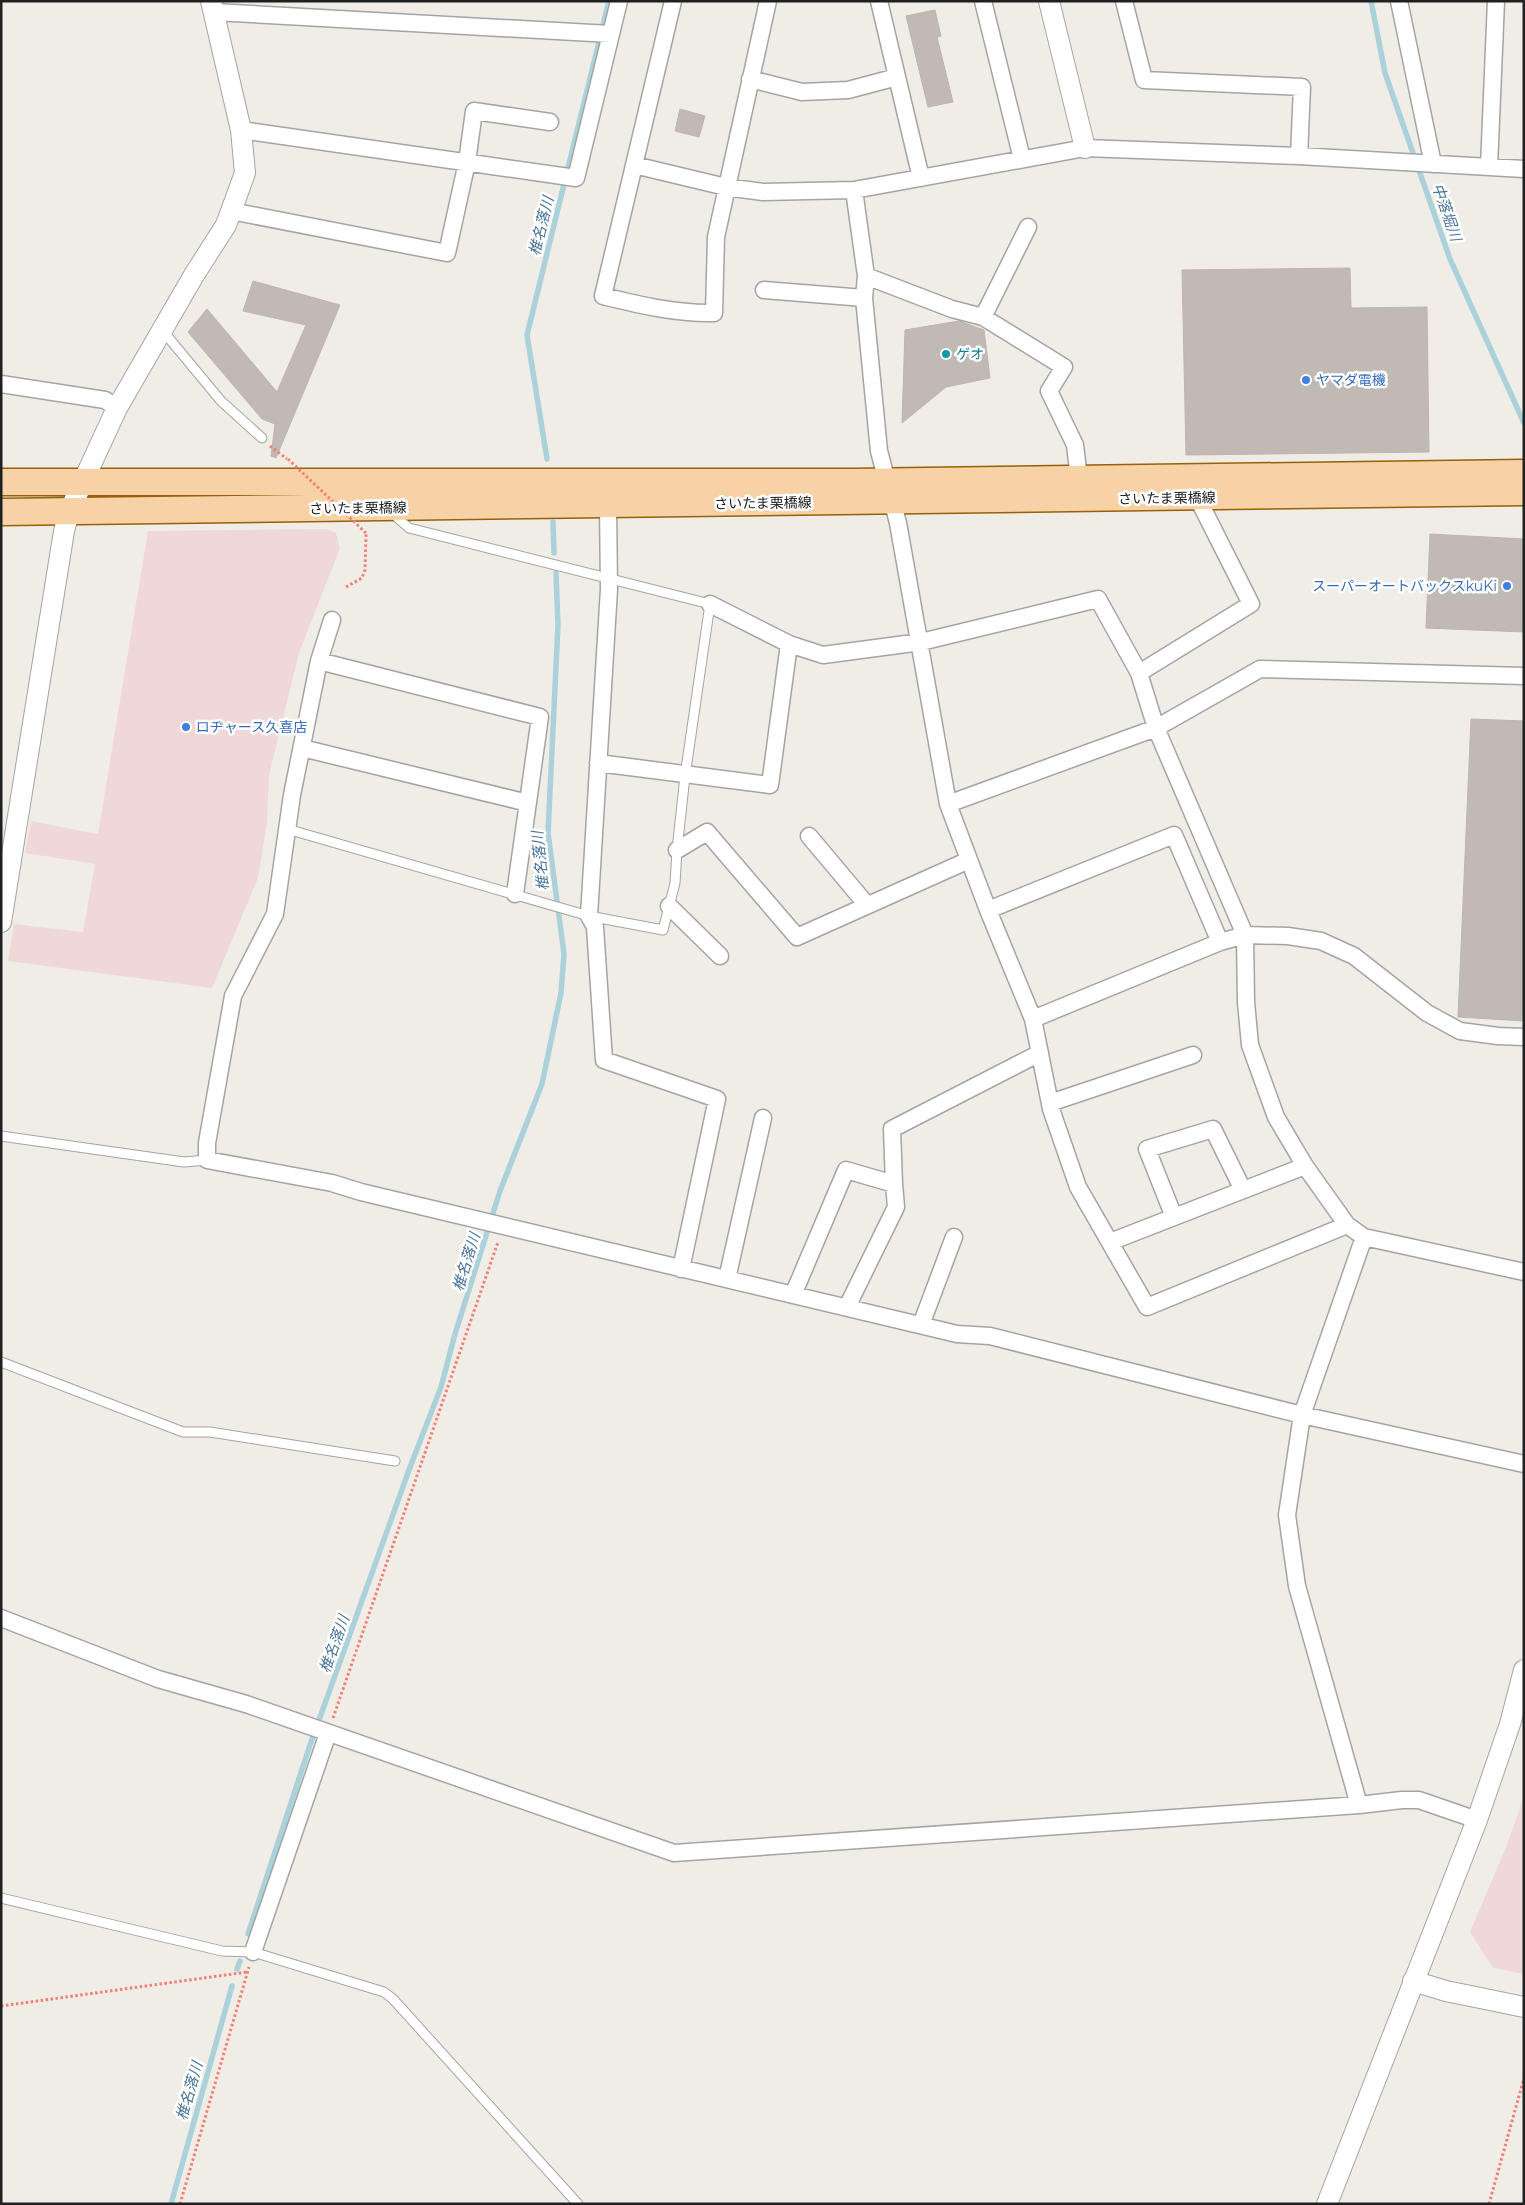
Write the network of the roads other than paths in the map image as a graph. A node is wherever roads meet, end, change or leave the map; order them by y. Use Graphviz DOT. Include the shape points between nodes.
graph roads {
  1 [pos="619,1"];
  2 [pos="673,1"];
  3 [pos="768,1"];
  4 [pos="879,1"];
  5 [pos="983,1"];
  6 [pos="1049,1"];
  7 [pos="1124,1"];
  8 [pos="1399,1"];
  9 [pos="1496,1"];
  10 [pos="213,7"];
  11 [pos="610,34"];
  12 [pos="897,77"];
  13 [pos="750,79"];
  14 [pos="550,122"];
  15 [pos="241,130"];
  16 [pos="1085,148"];
  17 [pos="1299,156"];
  18 [pos="1022,159"];
  19 [pos="467,162"];
  20 [pos="1433,164"];
  21 [pos="634,165"];
  22 [pos="1489,167"];
  23 [pos="1524,169"];
  24 [pos="921,178"];
  25 [pos="726,187"];
  26 [pos="854,190"];
  27 [pos="231,211"];
  28 [pos="1028,227"];
  29 [pos="866,276"];
  30 [pos="764,290"];
  31 [pos="864,298"];
  32 [pos="983,317"];
  33 [pos="163,331"];
  34 [pos="1,384"];
  35 [pos="117,408"];
  36 [pos="262,438"];
  37 [pos="1524,473"];
  38 [pos="1079,479"];
  39 [pos="1,482"];
  40 [pos="83,482"];
  41 [pos="890,491"];
  42 [pos="1524,492"];
  43 [pos="1197,497"];
  44 [pos="608,505"];
  45 [pos="386,507"];
  46 [pos="1,512"];
  47 [pos="69,512"];
  48 [pos="609,579"];
  49 [pos="710,604"];
  50 [pos="332,620"];
  51 [pos="921,642"];
  52 [pos="789,644"];
  53 [pos="319,661"];
  54 [pos="1139,673"];
  55 [pos="1524,676"];
  56 [pos="1156,728"];
  57 [pos="302,748"];
  58 [pos="598,763"];
  59 [pos="685,776"];
  60 [pos="528,803"];
  61 [pos="948,804"];
  62 [pos="287,829"];
  63 [pos="809,836"];
  64 [pos="677,850"];
  65 [pos="969,860"];
  66 [pos="515,894"];
  67 [pos="867,905"];
  68 [pos="669,906"];
  69 [pos="988,910"];
  70 [pos="589,916"];
  71 [pos="1,922"];
  72 [pos="1245,935"];
  73 [pos="1220,942"];
  74 [pos="720,956"];
  75 [pos="1033,1019"];
  76 [pos="1524,1037"];
  77 [pos="1040,1053"];
  78 [pos="1193,1055"];
  79 [pos="1050,1103"];
  80 [pos="763,1118"];
  81 [pos="1,1136"];
  82 [pos="207,1160"];
  83 [pos="1305,1166"];
  84 [pos="894,1184"];
  85 [pos="1243,1190"];
  86 [pos="1174,1217"];
  87 [pos="1347,1225"];
  88 [pos="954,1237"];
  89 [pos="1364,1237"];
  90 [pos="1110,1242"];
  91 [pos="681,1269"];
  92 [pos="1524,1272"];
  93 [pos="727,1279"];
  94 [pos="793,1295"];
  95 [pos="846,1307"];
  96 [pos="921,1325"];
  97 [pos="1,1362"];
  98 [pos="1302,1415"];
  99 [pos="395,1461"];
  100 [pos="1524,1464"];
  101 [pos="1,1618"];
  102 [pos="1524,1670"];
  103 [pos="328,1733"];
  104 [pos="1359,1805"];
  105 [pos="1477,1820"];
  106 [pos="1,1898"];
  107 [pos="253,1952"];
  108 [pos="1413,1981"];
  109 [pos="1524,2007"];
  110 [pos="578,2204"];
  111 [pos="1327,2204"];
  1 -- 11 [label="street"];
  2 -- 21 [label="street"];
  3 -- 13 [label="street"];
  4 -- 12 [label="street"];
  5 -- 18 [label="street"];
  6 -- 16 [label="street"];
  7 -- 17 [label="street" via="1144,80 1302,87"];
  8 -- 20 [label="street"];
  9 -- 22 [label="street"];
  10 -- 11 [label="street"];
  10 -- 15 [label="street"];
  11 -- 19 [label="street" via="576,178"];
  12 -- 13 [label="street" via="848,90 802,92"];
  12 -- 24 [label="street"];
  13 -- 25 [label="street"];
  14 -- 19 [label="street" via="474,111"];
  15 -- 19 [label="street"];
  15 -- 27 [label="street" via="245,173"];
  16 -- 17 [label="street"];
  16 -- 18 [label="street"];
  17 -- 20 [label="street"];
  18 -- 24 [label="street"];
  19 -- 27 [label="street" via="446,253"];
  20 -- 22 [label="street"];
  21 -- 25 [label="street"];
  21 -- 25 [label="street" via="603,296 686,314 714,313 716,237"];
  22 -- 23 [label="street"];
  24 -- 26 [label="street"];
  25 -- 26 [label="street" via="763,192"];
  26 -- 29 [label="street"];
  27 -- 33 [label="street" via="226,225"];
  28 -- 32 [label="street"];
  29 -- 31 [label="street"];
  29 -- 32 [label="street" via="952,309"];
  30 -- 31 [label="street"];
  31 -- 41 [label="street" via="879,451"];
  32 -- 38 [label="street" via="1064,368 1049,391 1075,445"];
  33 -- 35 [label="street"];
  33 -- 36 [label="lane" via="221,401"];
  34 -- 35 [label="street" via="105,400"];
  35 -- 40 [label="street"];
  37 -- 38 [label="main road, さいたま栗橋線"];
  38 -- 41 [label="main road, さいたま栗橋線"];
  39 -- 40 [label="main road, さいたま栗橋線"];
  40 -- 41 [label="main road, さいたま栗橋線"];
  40 -- 47 [label="street"];
  41 -- 43 [label="main road, さいたま栗橋線"];
  41 -- 44 [label="main road, さいたま栗橋線"];
  41 -- 51 [label="street"];
  42 -- 43 [label="main road, さいたま栗橋線"];
  43 -- 54 [label="street" via="1251,604"];
  44 -- 45 [label="main road, さいたま栗橋線"];
  44 -- 48 [label="street"];
  45 -- 47 [label="main road, さいたま栗橋線"];
  45 -- 48 [label="lane" via="410,528"];
  46 -- 47 [label="main road, さいたま栗橋線"];
  47 -- 71 [label="street"];
  48 -- 49 [label="lane"];
  48 -- 58 [label="street"];
  49 -- 52 [label="street"];
  49 -- 59 [label="lane"];
  50 -- 53 [label="street"];
  51 -- 52 [label="street" via="823,655"];
  51 -- 54 [label="street" via="1098,598"];
  51 -- 61 [label="street"];
  52 -- 59 [label="street" via="770,785"];
  53 -- 57 [label="street"];
  53 -- 60 [label="street" via="540,717"];
  54 -- 56 [label="street"];
  55 -- 56 [label="street" via="1260,669"];
  56 -- 61 [label="street"];
  56 -- 72 [label="street"];
  57 -- 60 [label="street"];
  57 -- 62 [label="street"];
  58 -- 59 [label="street"];
  58 -- 70 [label="street"];
  59 -- 64 [label="lane"];
  60 -- 66 [label="street"];
  61 -- 65 [label="street"];
  62 -- 66 [label="lane"];
  62 -- 82 [label="street" via="276,914 232,996 207,1143"];
  63 -- 67 [label="street"];
  64 -- 67 [label="street" via="707,832 797,937"];
  64 -- 68 [label="lane" via="675,883"];
  65 -- 67 [label="street"];
  65 -- 69 [label="street"];
  66 -- 70 [label="lane"];
  68 -- 70 [label="lane" via="663,930"];
  68 -- 74 [label="street"];
  69 -- 73 [label="street" via="1174,835"];
  69 -- 75 [label="street"];
  70 -- 91 [label="street" via="595,927 604,1060 717,1098"];
  72 -- 73 [label="street"];
  72 -- 76 [label="street" via="1321,941 1354,956 1427,1013 1460,1031"];
  72 -- 83 [label="street" via="1250,1045 1276,1117"];
  73 -- 75 [label="street"];
  75 -- 77 [label="street"];
  77 -- 79 [label="street"];
  77 -- 84 [label="street" via="892,1129"];
  78 -- 79 [label="street"];
  79 -- 90 [label="street" via="1078,1187"];
  80 -- 93 [label="street"];
  81 -- 82 [label="lane" via="184,1162"];
  82 -- 91 [label="street" via="332,1183"];
  83 -- 85 [label="street"];
  83 -- 87 [label="street"];
  84 -- 94 [label="street" via="846,1170"];
  84 -- 95 [label="street" via="896,1207"];
  85 -- 86 [label="street"];
  85 -- 86 [label="street" via="1213,1128 1147,1149"];
  86 -- 90 [label="street"];
  87 -- 89 [label="street"];
  87 -- 90 [label="street" via="1148,1306"];
  88 -- 96 [label="street"];
  89 -- 92 [label="street"];
  89 -- 98 [label="street"];
  91 -- 93 [label="street"];
  93 -- 94 [label="street"];
  94 -- 95 [label="street"];
  95 -- 96 [label="street"];
  96 -- 98 [label="street" via="958,1334 990,1336"];
  97 -- 99 [label="lane" via="183,1432 210,1432"];
  98 -- 100 [label="street"];
  98 -- 104 [label="street" via="1287,1515 1297,1586"];
  101 -- 103 [label="street" via="158,1680 246,1704"];
  102 -- 105 [label="street" via="1510,1724"];
  103 -- 104 [label="street" via="674,1852"];
  103 -- 107 [label="street"];
  104 -- 105 [label="street" via="1419,1800"];
  105 -- 108 [label="street"];
  106 -- 107 [label="lane" via="222,1951"];
  107 -- 110 [label="lane" via="371,1986 393,1999"];
  108 -- 109 [label="street"];
  108 -- 111 [label="street"];
}
